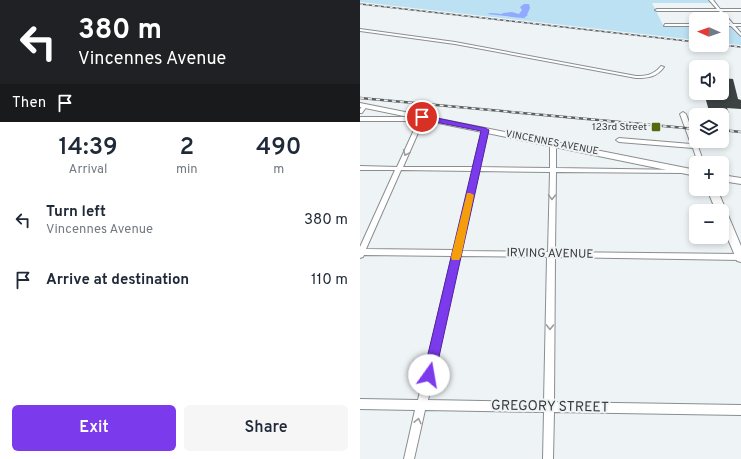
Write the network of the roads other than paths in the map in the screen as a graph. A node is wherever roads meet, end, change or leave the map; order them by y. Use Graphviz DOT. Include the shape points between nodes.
graph roads {
  1 [pos="711,0"];
  2 [pos="657,10"];
  3 [pos="719,10"];
  4 [pos="741,10"];
  5 [pos="665,25"];
  6 [pos="689,25"];
  7 [pos="732,25"];
  8 [pos="741,25"];
  9 [pos="360,30"];
  10 [pos="741,35"];
  11 [pos="662,67"];
  12 [pos="362,107"];
  13 [pos="683,114"];
  14 [pos="422,117"];
  15 [pos="360,119"];
  16 [pos="485,130"];
  17 [pos="689,131"];
  18 [pos="619,140"];
  19 [pos="553,144"];
  20 [pos="689,146"];
  21 [pos="360,168"];
  22 [pos="399,168"];
  23 [pos="476,170"];
  24 [pos="552,170"];
  25 [pos="689,171"];
  26 [pos="689,172"];
  27 [pos="729,179"];
  28 [pos="741,182"];
  29 [pos="729,229"];
  30 [pos="360,253"];
  31 [pos="457,253"];
  32 [pos="551,254"];
  33 [pos="741,257"];
  34 [pos="360,404"];
  35 [pos="422,405"];
  36 [pos="549,407"];
  37 [pos="741,410"];
  38 [pos="409,459"];
  39 [pos="548,459"];
  1 -- 3 [label="street"];
  2 -- 3 [label="street"];
  3 -- 4 [label="street"];
  3 -- 7 [label="street"];
  5 -- 6 [label="street"];
  7 -- 8 [label="street"];
  7 -- 10 [label="street"];
  9 -- 11 [label="street" via="455,43 636,77 654,75"];
  12 -- 14 [label="main road, VINCENNES AVENUE"];
  13 -- 17 [label="street"];
  14 -- 15 [label="street"];
  14 -- 16 [label="main road, VINCENNES AVENUE"];
  14 -- 22 [label="street, one-way"];
  16 -- 19 [label="main road, VINCENNES AVENUE"];
  16 -- 23 [label="street"];
  18 -- 20 [label="street"];
  19 -- 24 [label="street"];
  19 -- 25 [label="main road, VINCENNES AVENUE"];
  21 -- 22 [label="street"];
  22 -- 23 [label="street"];
  22 -- 30 [label="street"];
  23 -- 24 [label="street"];
  23 -- 31 [label="street"];
  24 -- 26 [label="street"];
  24 -- 32 [label="street, one-way"];
  27 -- 28 [label="main road"];
  29 -- 33 [label="main road"];
  30 -- 31 [label="street, IRVING AVENUE"];
  31 -- 32 [label="street, IRVING AVENUE"];
  31 -- 35 [label="street"];
  32 -- 33 [label="street, IRVING AVENUE"];
  32 -- 36 [label="street, one-way"];
  34 -- 35 [label="street, GREGORY STREET"];
  35 -- 36 [label="street, GREGORY STREET"];
  38 -- 35 [label="street, one-way"];
  36 -- 37 [label="street, GREGORY STREET"];
  36 -- 39 [label="street"];
}
